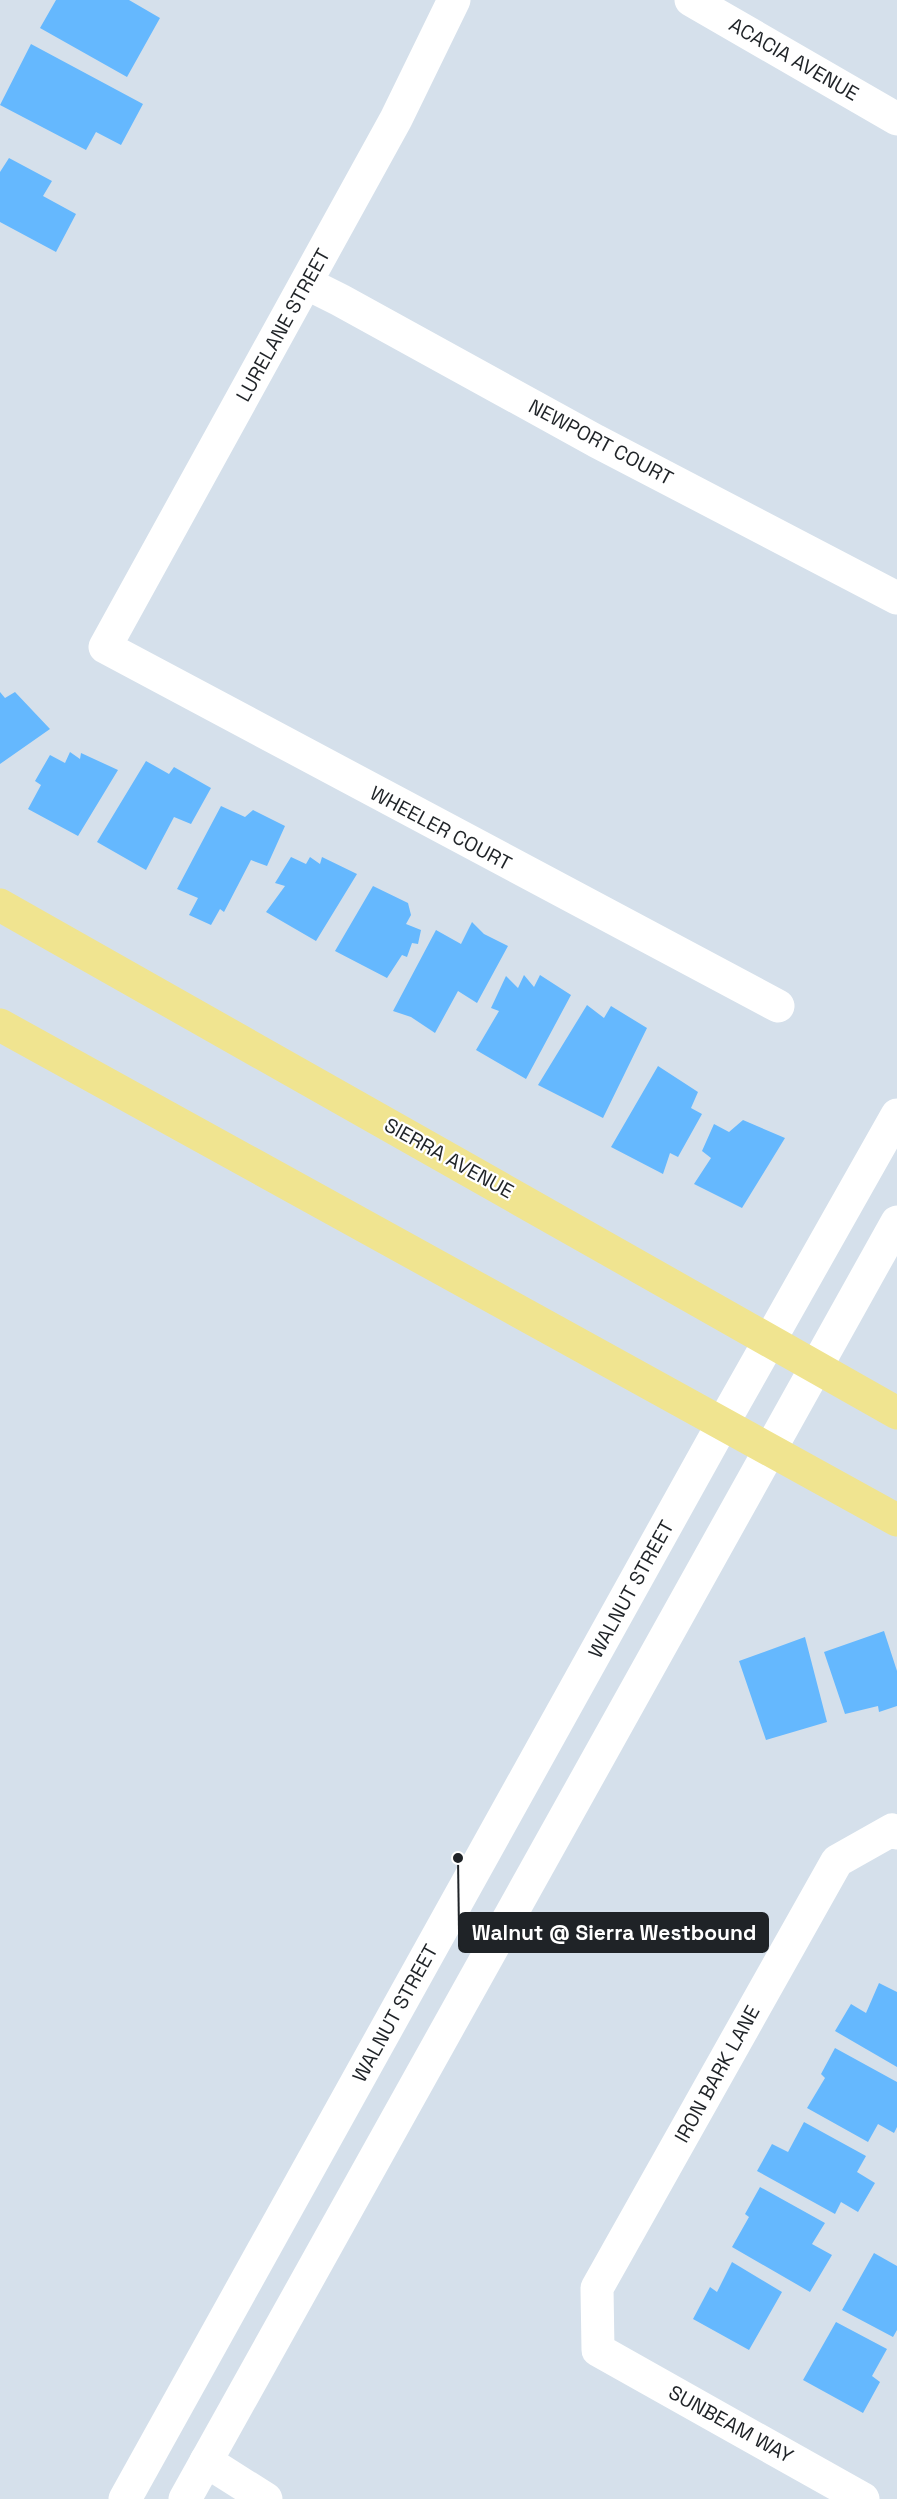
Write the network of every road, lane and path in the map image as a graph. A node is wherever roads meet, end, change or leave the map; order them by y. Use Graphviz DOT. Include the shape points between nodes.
graph roads {
  1 [pos="454,0"];
  2 [pos="691,0"];
  3 [pos="897,118"];
  4 [pos="306,283"];
  5 [pos="897,598"];
  6 [pos="105,647"];
  7 [pos="0,905"];
  8 [pos="778,1006"];
  9 [pos="0,1025"];
  10 [pos="897,1115"];
  11 [pos="897,1222"];
  12 [pos="771,1339"];
  13 [pos="817,1368"];
  14 [pos="897,1413"];
  15 [pos="723,1423"];
  16 [pos="771,1450"];
  17 [pos="897,1520"];
  18 [pos="895,1832"];
  19 [pos="598,2349"];
  20 [pos="206,2461"];
  21 [pos="125,2499"];
  22 [pos="186,2499"];
  23 [pos="266,2499"];
  24 [pos="863,2499"];
  1 -- 4 [label="street, LURELANE STREET" via="396,119"];
  2 -- 3 [label="street, ACACIA AVENUE"];
  4 -- 5 [label="street, NEWPORT COURT" via="596,441"];
  4 -- 6 [label="street, LURELANE STREET"];
  6 -- 8 [label="street, WHEELER COURT"];
  7 -- 12 [label="main road, SIERRA AVENUE"];
  9 -- 15 [label="main road"];
  10 -- 12 [label="street, WALNUT STREET"];
  11 -- 13 [label="street"];
  12 -- 13 [label="main road, SIERRA AVENUE"];
  12 -- 15 [label="street, WALNUT STREET"];
  13 -- 14 [label="main road, SIERRA AVENUE"];
  13 -- 16 [label="street"];
  15 -- 16 [label="main road"];
  15 -- 21 [label="street, WALNUT STREET"];
  16 -- 17 [label="main road"];
  16 -- 20 [label="street"];
  18 -- 19 [label="street, IRON BARK LANE" via="837,1861 597,2288"];
  19 -- 24 [label="street, SUNBEAM WAY"];
  20 -- 22 [label="street"];
  20 -- 23 [label="street"];
}
